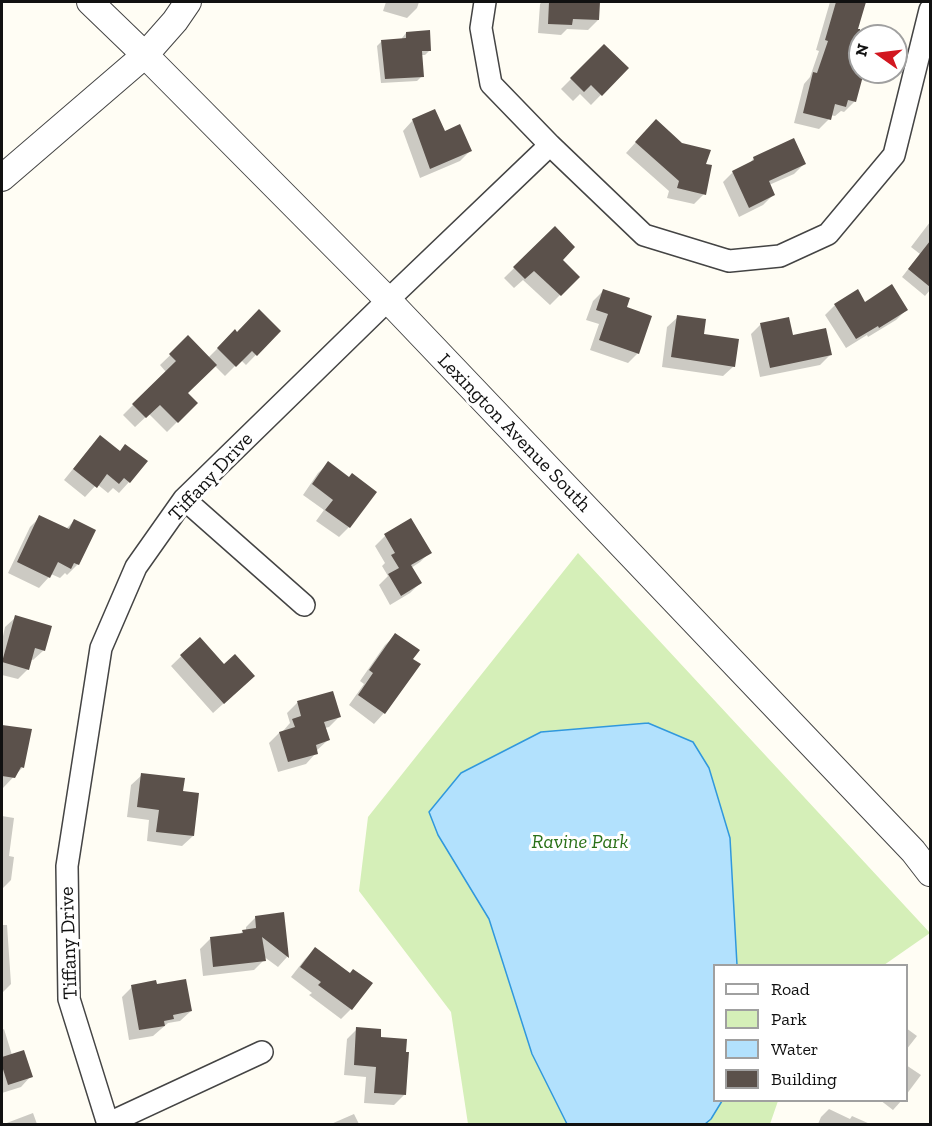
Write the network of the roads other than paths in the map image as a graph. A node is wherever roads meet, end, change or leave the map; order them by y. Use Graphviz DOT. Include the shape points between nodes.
graph roads {
  1 [pos="90,2"];
  2 [pos="188,2"];
  3 [pos="485,2"];
  4 [pos="930,10"];
  5 [pos="145,55"];
  6 [pos="550,145"];
  7 [pos="2,178"];
  8 [pos="388,300"];
  9 [pos="184,500"];
  10 [pos="304,605"];
  11 [pos="930,873"];
  12 [pos="261,1052"];
  13 [pos="107,1124"];
  1 -- 5 [label="street, Lexington Avenue South"];
  2 -- 5 [label="street"];
  3 -- 6 [label="street" via="481,28 491,84"];
  4 -- 6 [label="street" via="894,155 828,234 780,256 729,261 644,235"];
  5 -- 7 [label="street"];
  5 -- 8 [label="street, Lexington Avenue South"];
  6 -- 8 [label="street, Tiffany Drive"];
  8 -- 9 [label="street, Tiffany Drive"];
  8 -- 11 [label="street, Lexington Avenue South"];
  9 -- 10 [label="street"];
  9 -- 13 [label="street, Tiffany Drive" via="136,567 101,648 67,866 69,999"];
  12 -- 13 [label="street"];
}
